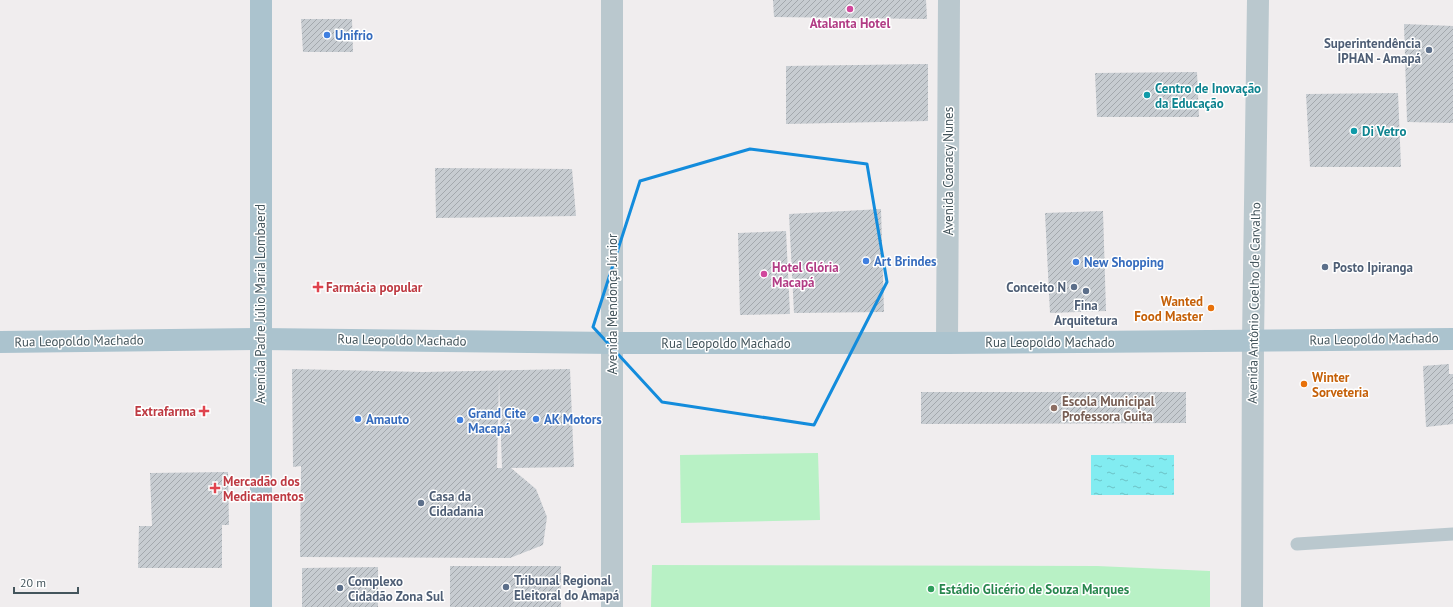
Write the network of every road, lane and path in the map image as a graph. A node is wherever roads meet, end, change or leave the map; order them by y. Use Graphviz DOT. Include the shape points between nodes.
graph roads {
  1 [pos="261,0"];
  2 [pos="612,0"];
  3 [pos="949,0"];
  4 [pos="1258,0"];
  5 [pos="260,339"];
  6 [pos="1453,339"];
  7 [pos="1253,341"];
  8 [pos="0,342"];
  9 [pos="612,343"];
  10 [pos="948,343"];
  11 [pos="1453,534"];
  12 [pos="1297,544"];
  13 [pos="261,607"];
  14 [pos="612,607"];
  15 [pos="1252,607"];
  1 -- 5 [label="main road, Avenida Padre Júlio Maria Lombaerd"];
  2 -- 9 [label="street, Avenida Mendonça Júnior"];
  3 -- 10 [label="street, Avenida Coaracy Nunes"];
  4 -- 7 [label="street, Avenida Antônio Coelho de Carvalho"];
  5 -- 8 [label="main road, Rua Leopoldo Machado"];
  5 -- 9 [label="main road, Rua Leopoldo Machado"];
  5 -- 13 [label="main road, Avenida Padre Júlio Maria Lombaerd"];
  6 -- 7 [label="main road, Rua Leopoldo Machado"];
  7 -- 10 [label="main road, Rua Leopoldo Machado"];
  7 -- 15 [label="street, Avenida Antônio Coelho de Carvalho"];
  9 -- 10 [label="main road, Rua Leopoldo Machado"];
  9 -- 14 [label="street, Avenida Mendonça Júnior"];
  11 -- 12 [label="lane"];
}
